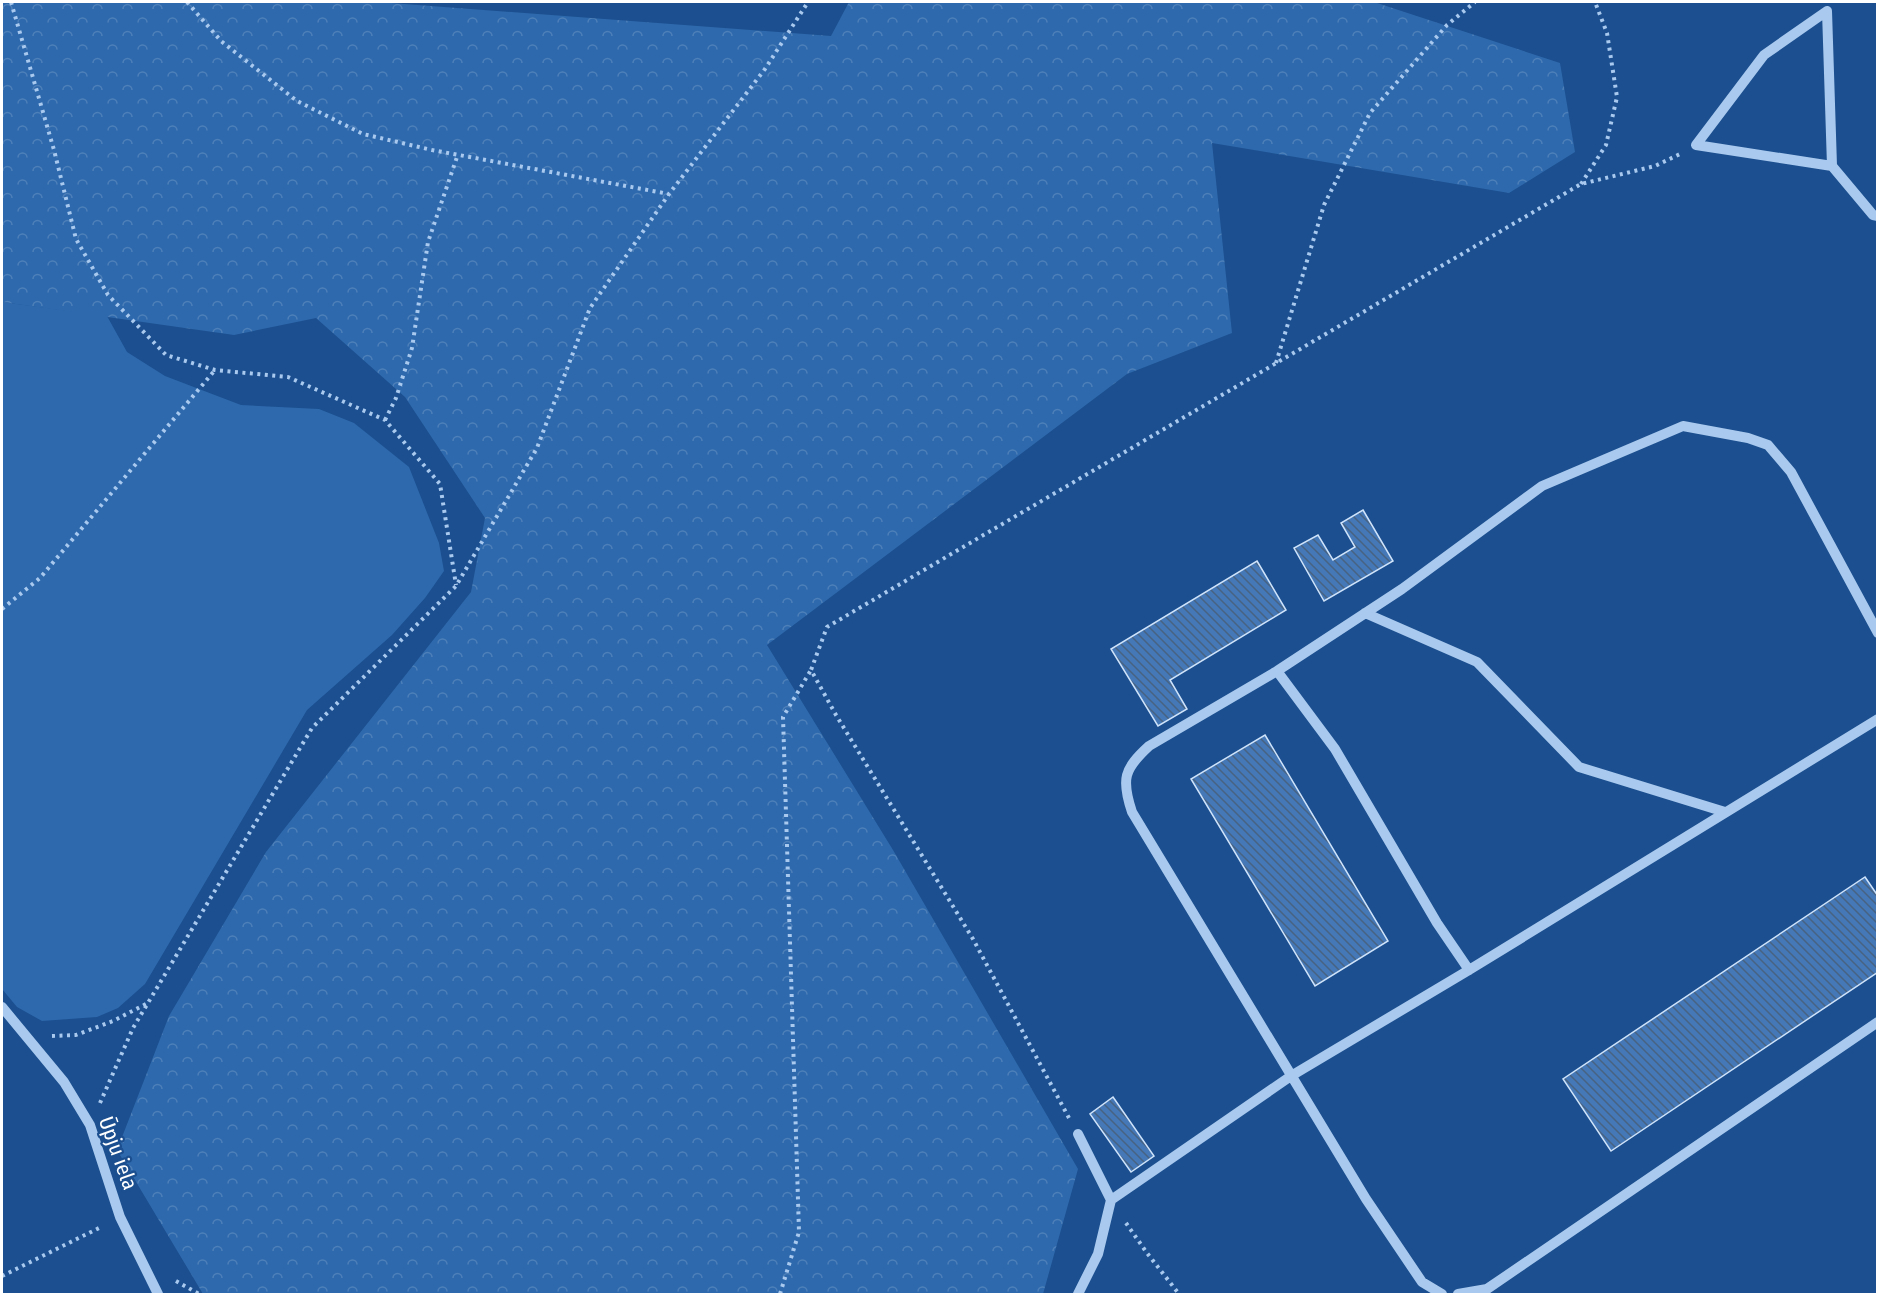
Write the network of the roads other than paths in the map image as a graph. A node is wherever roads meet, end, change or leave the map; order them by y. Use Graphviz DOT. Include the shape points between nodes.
graph roads {
  1 [pos="1832,166"];
  2 [pos="1878,216"];
  3 [pos="1365,613"];
  4 [pos="1878,633"];
  5 [pos="1277,671"];
  6 [pos="1878,719"];
  7 [pos="1725,812"];
  8 [pos="1470,970"];
  9 [pos="2,1007"];
  10 [pos="1878,1022"];
  11 [pos="1291,1076"];
  12 [pos="1078,1134"];
  13 [pos="1111,1200"];
  14 [pos="158,1294"];
  15 [pos="1078,1294"];
  16 [pos="1442,1294"];
  17 [pos="1458,1294"];
  1 -- 1 [label="street" via="1696,145 1764,56 1827,11"];
  1 -- 2 [label="street"];
  3 -- 4 [label="street" via="1542,486 1683,426 1768,445 1791,472"];
  3 -- 5 [label="street"];
  3 -- 7 [label="street" via="1477,662 1579,767"];
  5 -- 8 [label="street" via="1335,749 1437,923"];
  5 -- 11 [label="street" via="1149,746 1133,760 1126,776 1126,795 1132,812"];
  6 -- 7 [label="street"];
  7 -- 8 [label="street"];
  8 -- 11 [label="street"];
  9 -- 14 [label="street, Ūpju iela" via="64,1082 90,1125 120,1217"];
  10 -- 17 [label="street" via="1487,1289"];
  11 -- 13 [label="street"];
  11 -- 16 [label="street" via="1422,1282"];
  12 -- 13 [label="street"];
  13 -- 15 [label="street" via="1098,1254"];
}
